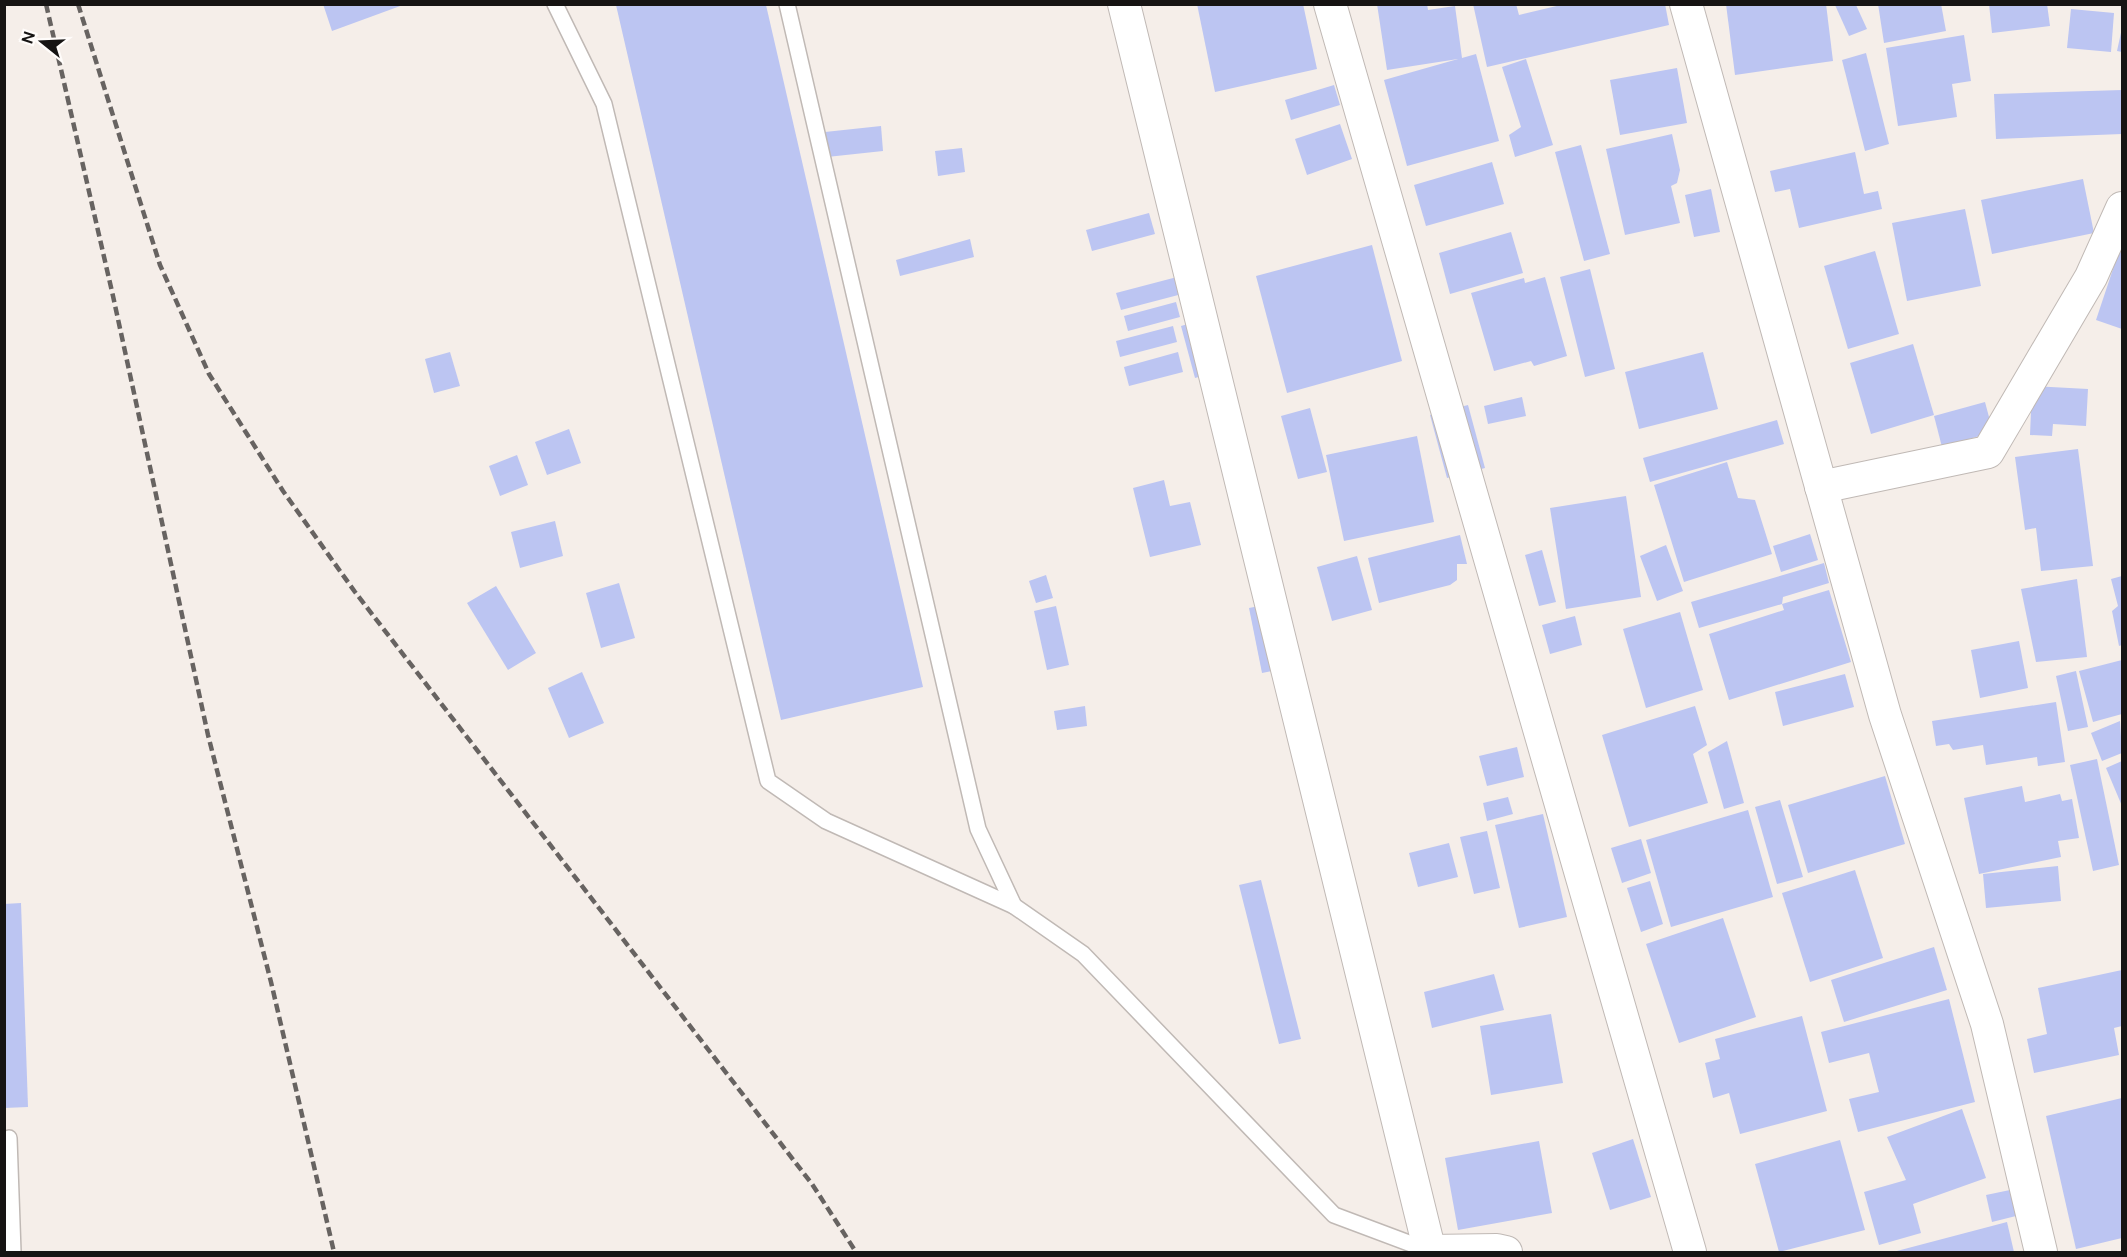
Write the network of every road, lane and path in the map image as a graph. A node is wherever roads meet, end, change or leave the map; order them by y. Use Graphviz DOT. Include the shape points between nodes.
graph roads {
  1 [pos="555,4"];
  2 [pos="787,4"];
  3 [pos="1124,4"];
  4 [pos="1330,4"];
  5 [pos="1686,4"];
  6 [pos="2122,213"];
  7 [pos="1821,487"];
  8 [pos="1014,906"];
  9 [pos="9,1138"];
  10 [pos="13,1252"];
  11 [pos="1430,1252"];
  12 [pos="1506,1252"];
  13 [pos="1690,1252"];
  14 [pos="2041,1252"];
  1 -- 8 [label="lane" via="604,104 768,781 826,821"];
  2 -- 8 [label="lane" via="978,829"];
  3 -- 11 [label="street"];
  4 -- 13 [label="street"];
  5 -- 7 [label="street"];
  6 -- 7 [label="street" via="2091,277 1988,452"];
  7 -- 14 [label="street" via="1885,716 1987,1024"];
  8 -- 11 [label="lane" via="1083,954 1334,1215"];
  9 -- 10 [label="lane"];
  11 -- 12 [label="street"];
}
